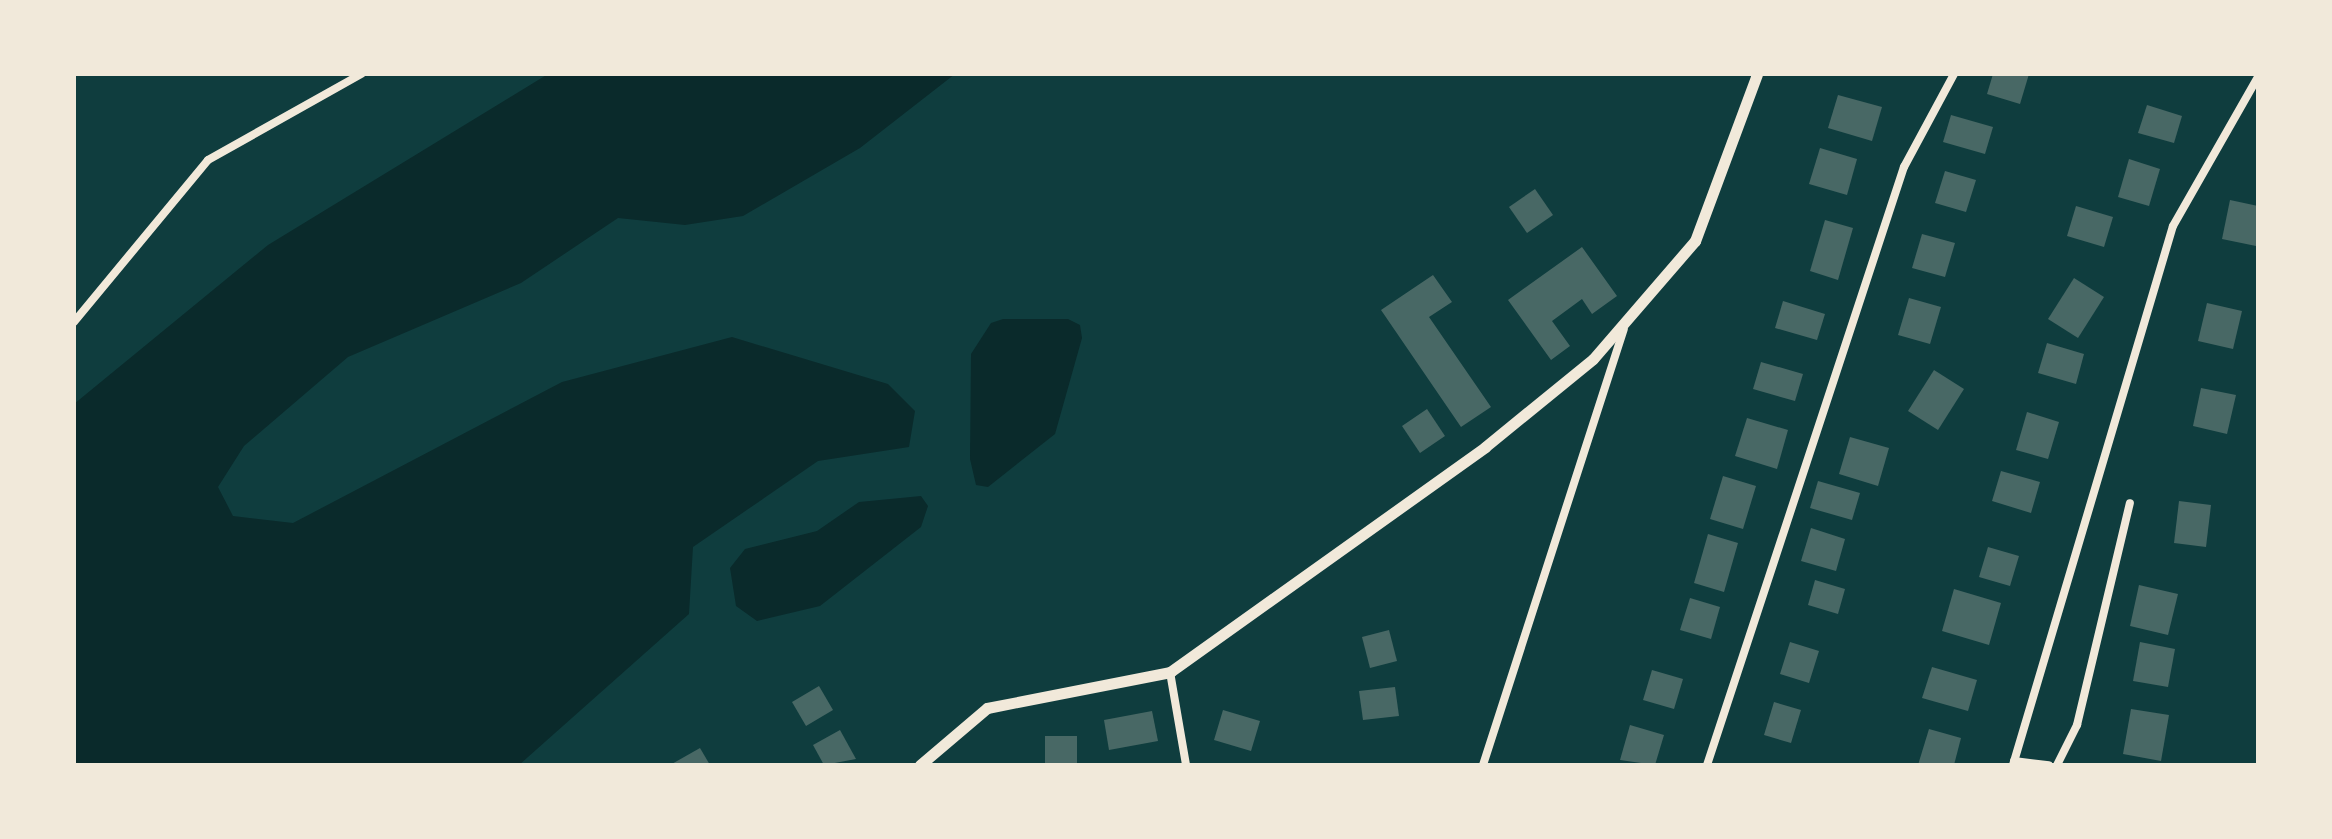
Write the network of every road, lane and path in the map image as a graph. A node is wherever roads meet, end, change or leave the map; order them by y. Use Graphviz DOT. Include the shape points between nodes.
graph roads {
  1 [pos="361,74"];
  2 [pos="1757,74"];
  3 [pos="1954,74"];
  4 [pos="2258,77"];
  5 [pos="74,322"];
  6 [pos="1624,329"];
  7 [pos="2130,503"];
  8 [pos="1170,672"];
  9 [pos="2014,763"];
  10 [pos="920,765"];
  11 [pos="1186,765"];
  12 [pos="1483,765"];
  13 [pos="1707,765"];
  14 [pos="2049,765"];
  15 [pos="2057,765"];
  1 -- 5 [label="street" via="208,160"];
  2 -- 6 [label="street" via="1695,241"];
  3 -- 13 [label="street" via="1904,167"];
  4 -- 9 [label="street" via="2173,226"];
  6 -- 8 [label="street" via="1485,447"];
  6 -- 12 [label="street"];
  7 -- 15 [label="street" via="2077,725"];
  8 -- 10 [label="street" via="987,708"];
  8 -- 11 [label="street"];
  9 -- 14 [label="street"];
}
